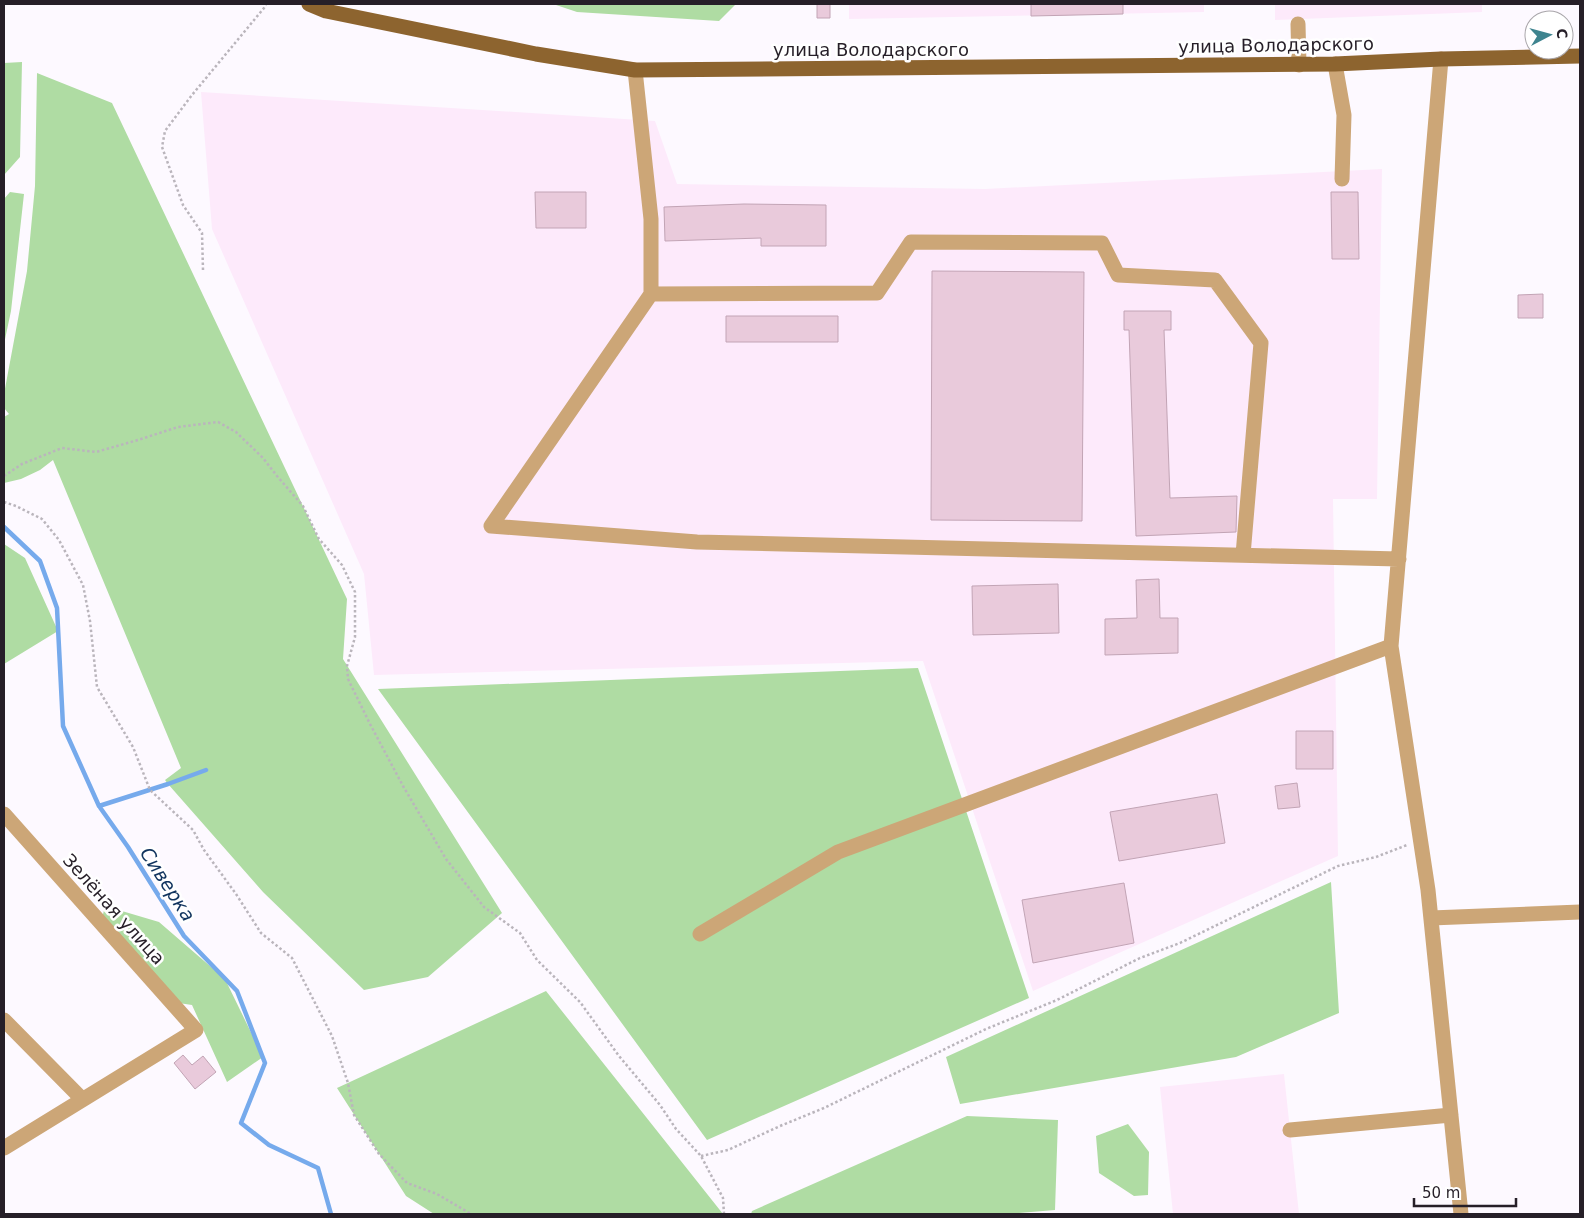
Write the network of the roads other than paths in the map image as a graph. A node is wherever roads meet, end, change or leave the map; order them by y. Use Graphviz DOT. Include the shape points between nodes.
graph roads {
  1 [pos="309,4"];
  2 [pos="1298,24"];
  3 [pos="1580,56"];
  4 [pos="1441,59"];
  5 [pos="1299,64"];
  6 [pos="1335,64"];
  7 [pos="635,70"];
  8 [pos="1342,179"];
  9 [pos="651,294"];
  10 [pos="1242,555"];
  11 [pos="1398,559"];
  12 [pos="1391,646"];
  13 [pos="4,814"];
  14 [pos="1580,912"];
  15 [pos="1431,918"];
  16 [pos="700,934"];
  17 [pos="4,1020"];
  18 [pos="82,1099"];
  19 [pos="1451,1116"];
  20 [pos="1290,1130"];
  21 [pos="4,1148"];
  22 [pos="1461,1214"];
  1 -- 7 [label="main road, улица Володарского" via="536,54"];
  2 -- 5 [label="street"];
  3 -- 4 [label="main road, улица Володарского"];
  4 -- 6 [label="main road, улица Володарского"];
  4 -- 11 [label="street"];
  5 -- 6 [label="main road, улица Володарского"];
  5 -- 7 [label="main road, улица Володарского"];
  6 -- 8 [label="street" via="1344,115"];
  7 -- 9 [label="street" via="652,219"];
  9 -- 10 [label="street" via="877,293 911,242 1102,243 1118,275 1215,280 1261,344"];
  9 -- 10 [label="street" via="491,526 697,542"];
  10 -- 11 [label="street"];
  11 -- 12 [label="street"];
  12 -- 15 [label="street"];
  12 -- 16 [label="street" via="838,852"];
  13 -- 18 [label="street, Зелёная улица" via="196,1030"];
  14 -- 15 [label="street"];
  15 -- 19 [label="street"];
  17 -- 18 [label="street"];
  18 -- 21 [label="street"];
  19 -- 20 [label="street"];
  19 -- 22 [label="street"];
}
